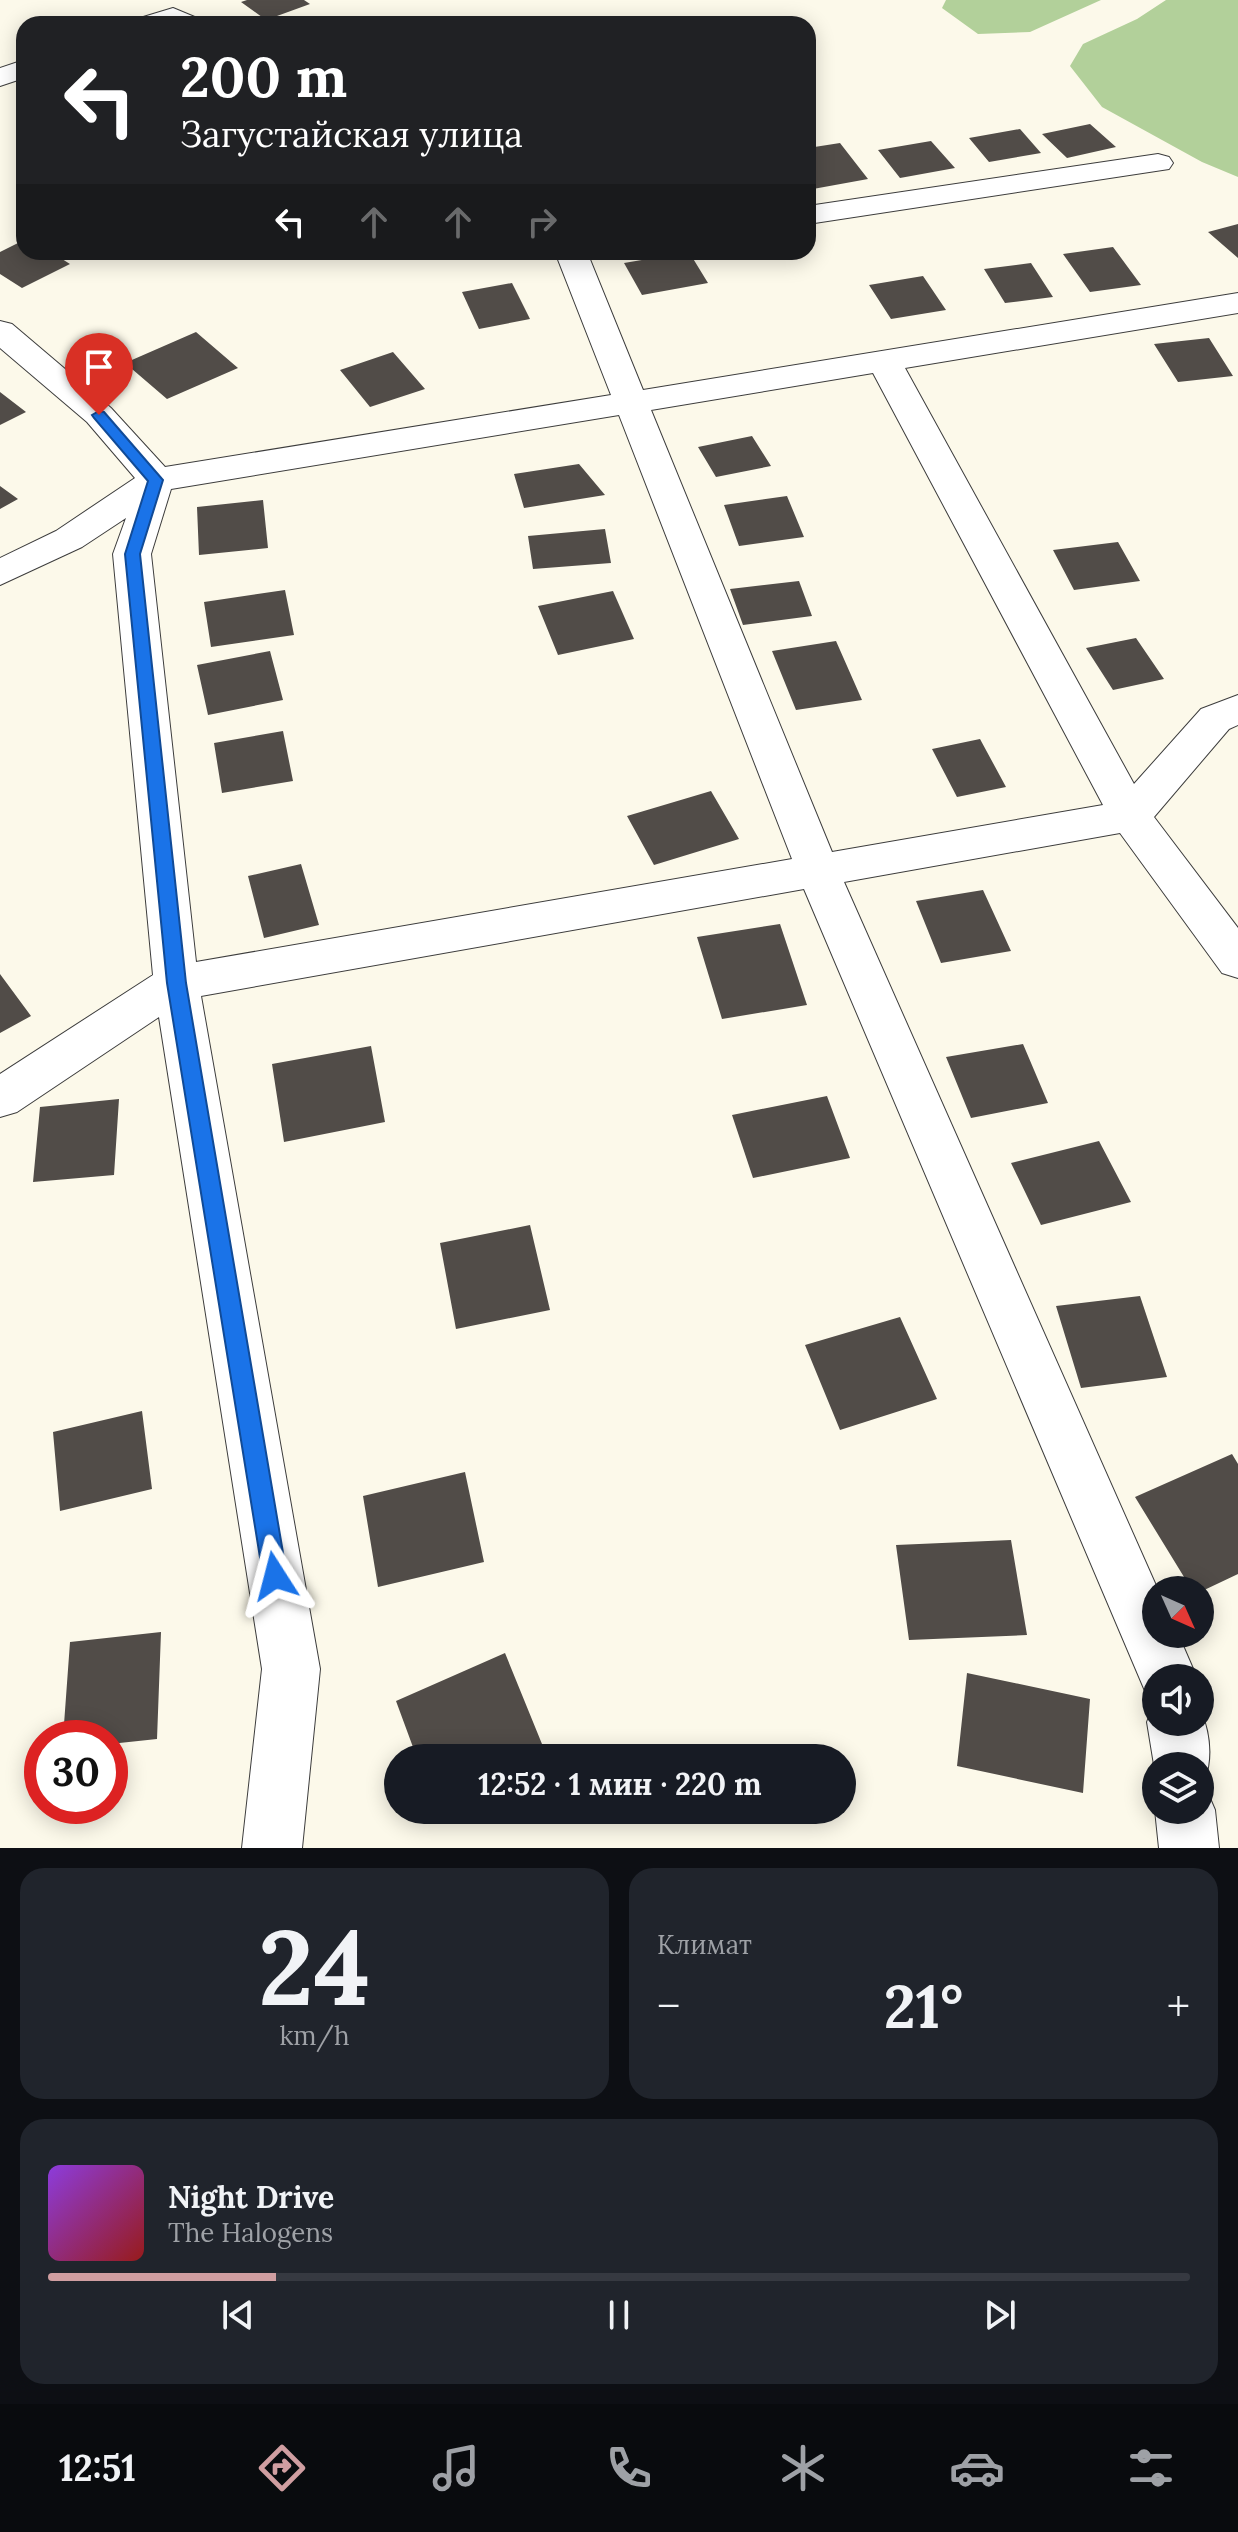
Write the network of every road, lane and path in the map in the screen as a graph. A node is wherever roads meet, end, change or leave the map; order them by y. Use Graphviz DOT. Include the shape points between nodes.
graph roads {
  1 [pos="1158,163"];
  2 [pos="816,214"];
  3 [pos="574,260"];
  4 [pos="1238,303"];
  5 [pos="0,331"];
  6 [pos="884,361"];
  7 [pos="629,400"];
  8 [pos="156,480"];
  9 [pos="0,573"];
  10 [pos="1238,709"];
  11 [pos="1130,816"];
  12 [pos="818,871"];
  13 [pos="1238,961"];
  14 [pos="176,983"];
  15 [pos="0,1098"];
  16 [pos="1162,1664"];
  17 [pos="1186,1824"];
  18 [pos="272,1848"];
  19 [pos="1189,1848"];
  1 -- 2 [label="street"];
  3 -- 7 [label="street"];
  4 -- 6 [label="street"];
  5 -- 8 [label="street" via="99,415"];
  6 -- 7 [label="street"];
  6 -- 11 [label="street"];
  7 -- 8 [label="street"];
  7 -- 12 [label="street"];
  8 -- 9 [label="street" via="69,539"];
  8 -- 14 [label="street" via="132,554"];
  10 -- 11 [label="street" via="1215,719"];
  11 -- 12 [label="street"];
  11 -- 13 [label="street"];
  12 -- 14 [label="street"];
  12 -- 16 [label="street"];
  14 -- 15 [label="street"];
  14 -- 18 [label="street" via="291,1669"];
  17 -- 19 [label="street"];
}
